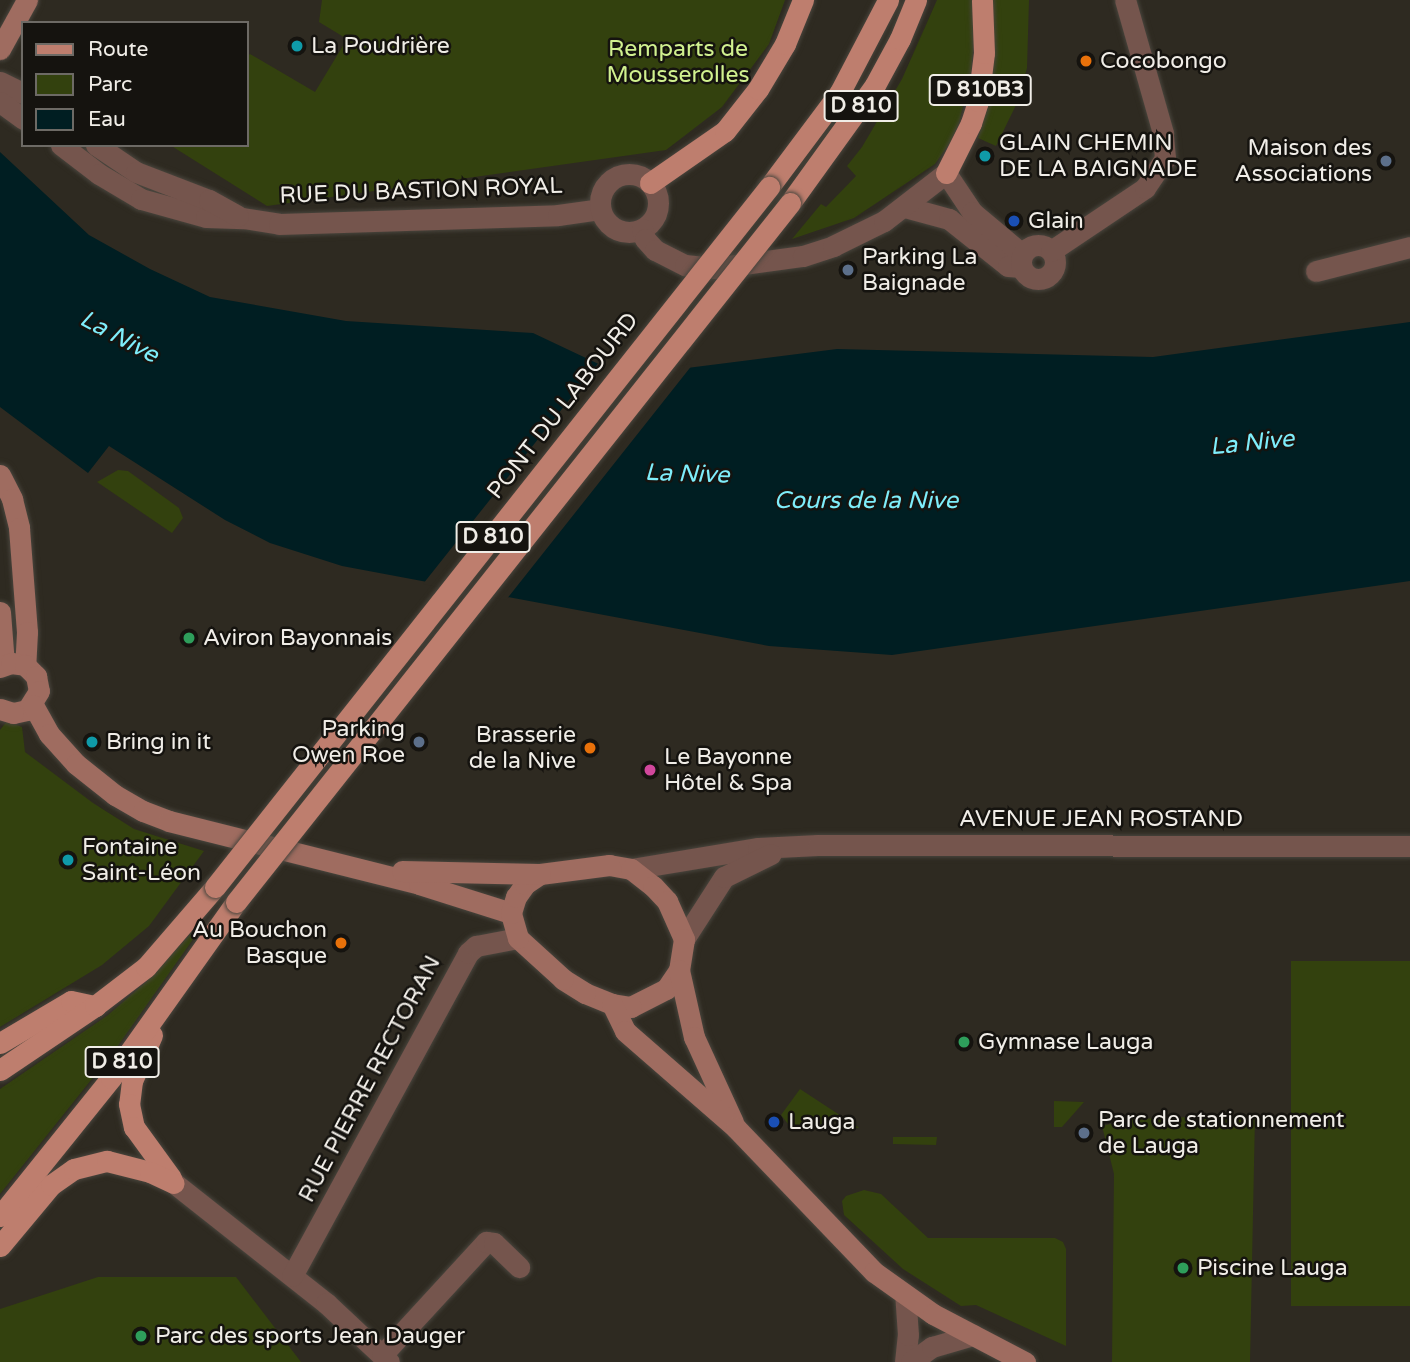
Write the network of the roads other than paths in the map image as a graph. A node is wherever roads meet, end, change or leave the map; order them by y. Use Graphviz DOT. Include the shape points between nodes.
graph roads {
  1 [pos="27,0"];
  2 [pos="803,0"];
  3 [pos="888,0"];
  4 [pos="916,0"];
  5 [pos="982,0"];
  6 [pos="1125,0"];
  7 [pos="0,49"];
  8 [pos="0,82"];
  9 [pos="21,92"];
  10 [pos="0,102"];
  11 [pos="21,118"];
  12 [pos="64,147"];
  13 [pos="99,147"];
  14 [pos="946,173"];
  15 [pos="650,183"];
  16 [pos="905,206"];
  17 [pos="600,209"];
  18 [pos="243,218"];
  19 [pos="642,229"];
  20 [pos="1410,247"];
  21 [pos="1051,251"];
  22 [pos="1022,261"];
  23 [pos="1316,271"];
  24 [pos="0,474"];
  25 [pos="0,612"];
  26 [pos="10,665"];
  27 [pos="33,705"];
  28 [pos="0,709"];
  29 [pos="1410,846"];
  30 [pos="793,847"];
  31 [pos="631,869"];
  32 [pos="366,870"];
  33 [pos="540,874"];
  34 [pos="511,913"];
  35 [pos="518,938"];
  36 [pos="684,939"];
  37 [pos="680,970"];
  38 [pos="169,994"];
  39 [pos="612,1004"];
  40 [pos="95,1006"];
  41 [pos="0,1044"];
  42 [pos="0,1070"];
  43 [pos="736,1128"];
  44 [pos="174,1183"];
  45 [pos="0,1216"];
  46 [pos="0,1246"];
  47 [pos="519,1267"];
  48 [pos="292,1276"];
  49 [pos="905,1296"];
  50 [pos="973,1335"];
  51 [pos="386,1358"];
  52 [pos="905,1362"];
  53 [pos="911,1362"];
  54 [pos="1025,1362"];
  1 -- 7 [label="street"];
  2 -- 15 [label="main road" via="785,44 725,131"];
  3 -- 40 [label="main road, PONT DU LABOURD / D 810, bridge" via="839,92 769,187 215,887 146,967"];
  4 -- 38 [label="main road, D 810, bridge" via="875,85 790,203 236,902"];
  5 -- 14 [label="main road, D 810B3" via="985,43 980,91 971,123"];
  6 -- 21 [label="street" via="1163,133 1165,158 1145,188"];
  8 -- 9 [label="street"];
  10 -- 11 [label="street"];
  12 -- 18 [label="street, RUE DU BASTION ROYAL" via="141,199 206,217"];
  13 -- 18 [label="street, RUE DU BASTION ROYAL" via="136,172"];
  14 -- 16 [label="street"];
  14 -- 22 [label="street" via="972,212"];
  15 -- 17 [label="street" via="634,175 616,178 603,191"];
  15 -- 19 [label="street" via="657,208"];
  16 -- 19 [label="street" via="833,246 803,256 714,268 685,265 655,250"];
  16 -- 22 [label="street" via="949,219 1008,266"];
  17 -- 18 [label="street, RUE DU BASTION ROYAL" via="558,215 293,224"];
  17 -- 19 [label="street" via="616,229"];
  20 -- 23 [label="street"];
  21 -- 22 [label="street" via="1033,245"];
  21 -- 22 [label="street" via="1055,265 1043,279 1030,277"];
  24 -- 26 [label="street" via="19,528 27,632"];
  25 -- 26 [label="street"];
  26 -- 27 [label="street" via="32,669 40,691"];
  27 -- 28 [label="street" via="13,713"];
  27 -- 32 [label="street" via="49,734 76,764 143,811"];
  29 -- 30 [label="street, AVENUE JEAN ROSTAND"];
  30 -- 31 [label="street, AVENUE JEAN ROSTAND" via="758,848"];
  30 -- 36 [label="street, AVENUE JEAN ROSTAND" via="724,877"];
  31 -- 33 [label="street" via="609,865"];
  31 -- 36 [label="street" via="667,901"];
  32 -- 33 [label="street"];
  32 -- 34 [label="street"];
  33 -- 34 [label="street" via="516,897"];
  34 -- 35 [label="street"];
  35 -- 39 [label="street" via="563,979"];
  35 -- 48 [label="street, RUE PIERRE RECTORAN" via="476,946 468,953"];
  36 -- 37 [label="street"];
  37 -- 39 [label="street" via="666,989 652,998 631,1007"];
  37 -- 43 [label="street" via="694,1037"];
  38 -- 44 [label="main road" via="132,1081 129,1104 134,1127"];
  38 -- 45 [label="main road, D 810" via="111,1078"];
  39 -- 43 [label="street" via="625,1031"];
  40 -- 41 [label="main road" via="71,1001"];
  40 -- 42 [label="main road, D 810"];
  43 -- 49 [label="street" via="829,1228"];
  44 -- 46 [label="main road" via="107,1161 75,1169 51,1185"];
  44 -- 48 [label="street"];
  47 -- 51 [label="street" via="486,1242"];
  48 -- 51 [label="street"];
  49 -- 50 [label="street"];
  49 -- 52 [label="street"];
  50 -- 53 [label="street" via="932,1347"];
  50 -- 54 [label="street"];
}
